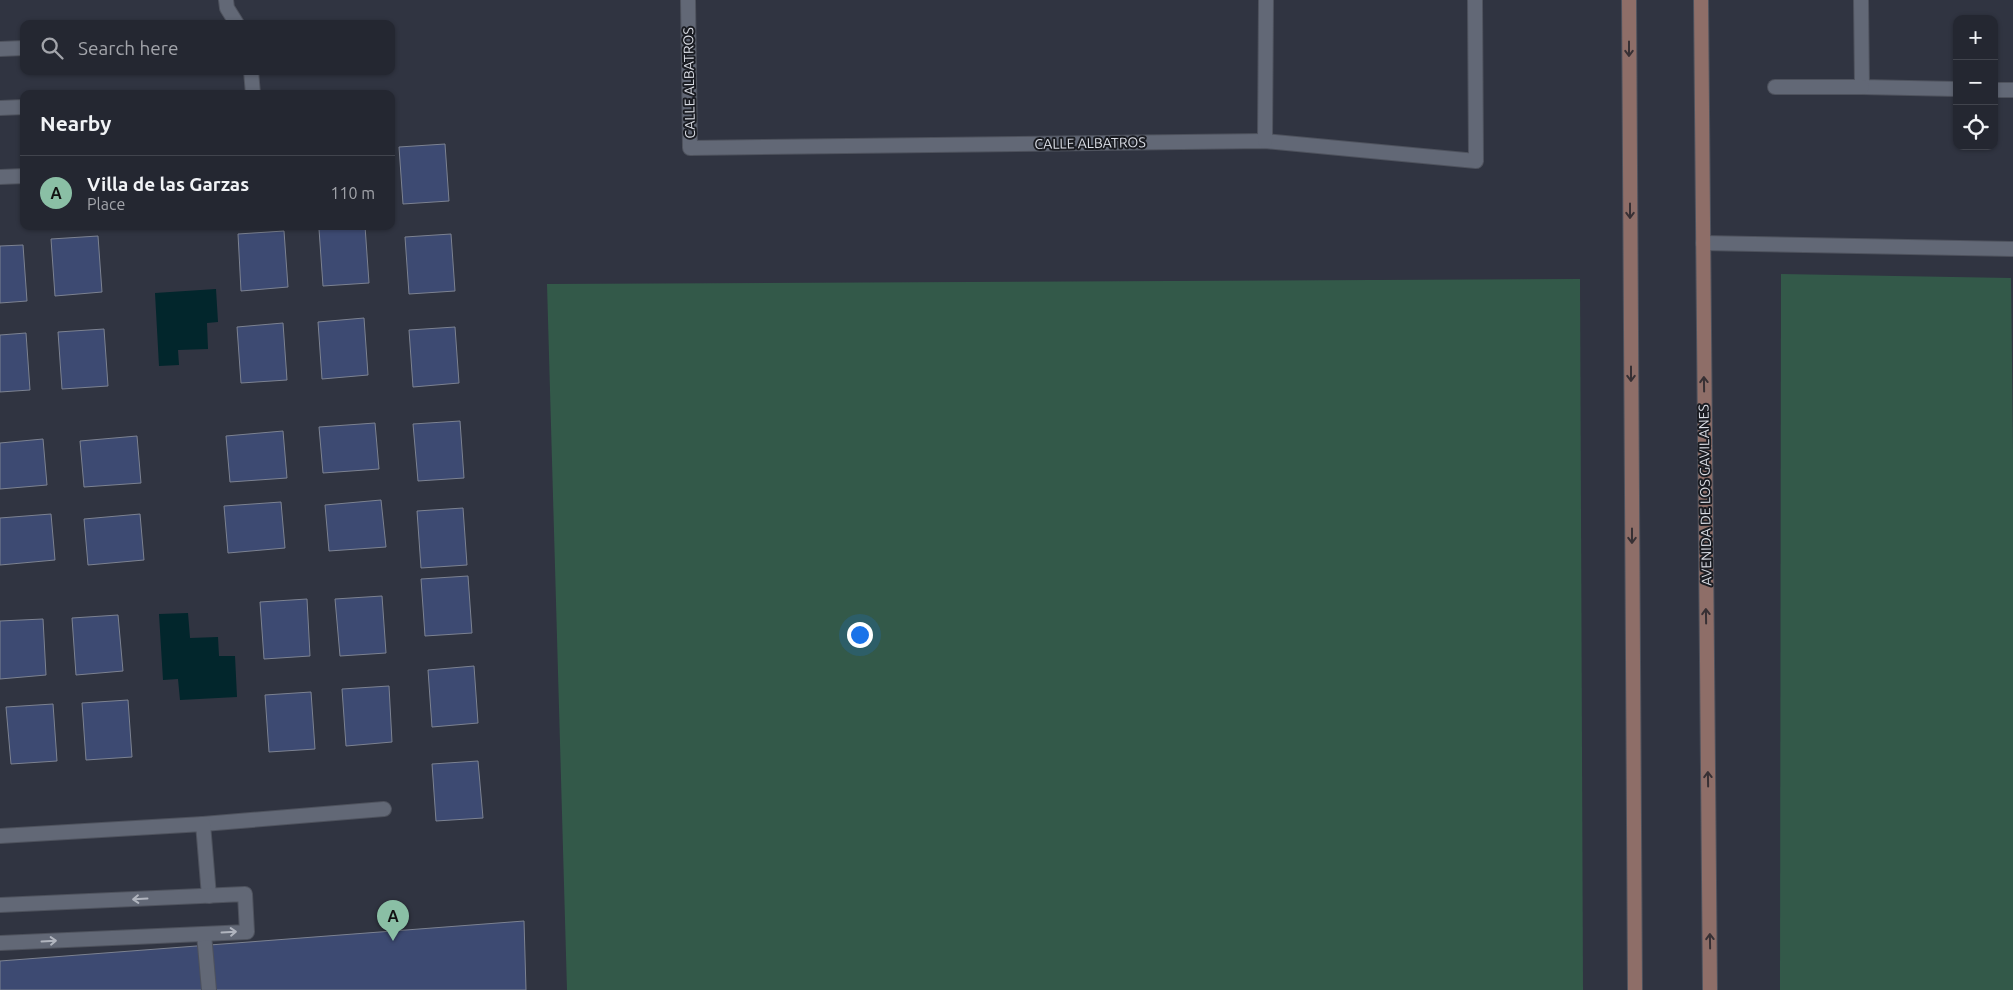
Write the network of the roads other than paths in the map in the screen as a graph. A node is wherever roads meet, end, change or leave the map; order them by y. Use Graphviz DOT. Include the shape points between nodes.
graph roads {
  1 [pos="226,0"];
  2 [pos="688,0"];
  3 [pos="1266,0"];
  4 [pos="1474,0"];
  5 [pos="1629,0"];
  6 [pos="1701,0"];
  7 [pos="1861,0"];
  8 [pos="234,20"];
  9 [pos="20,48"];
  10 [pos="0,50"];
  11 [pos="251,75"];
  12 [pos="1775,86"];
  13 [pos="1862,87"];
  14 [pos="1953,89"];
  15 [pos="252,90"];
  16 [pos="1998,90"];
  17 [pos="2013,90"];
  18 [pos="20,107"];
  19 [pos="0,108"];
  20 [pos="1265,141"];
  21 [pos="20,176"];
  22 [pos="0,177"];
  23 [pos="1703,243"];
  24 [pos="2013,249"];
  25 [pos="384,809"];
  26 [pos="203,824"];
  27 [pos="0,836"];
  28 [pos="209,896"];
  29 [pos="0,905"];
  30 [pos="204,934"];
  31 [pos="0,943"];
  32 [pos="209,990"];
  33 [pos="1635,990"];
  34 [pos="1710,990"];
  1 -- 8 [label="street"];
  2 -- 20 [label="street, CALLE ALBATROS" via="690,148"];
  3 -- 20 [label="street"];
  4 -- 20 [label="street, CALLE ALBATROS" via="1476,161"];
  5 -- 33 [label="main road, one-way"];
  6 -- 23 [label="main road, AVENIDA DE LOS GAVILANES"];
  7 -- 13 [label="street"];
  9 -- 10 [label="street"];
  11 -- 15 [label="street"];
  12 -- 13 [label="street"];
  13 -- 14 [label="street"];
  16 -- 17 [label="street"];
  18 -- 19 [label="street"];
  21 -- 22 [label="street"];
  23 -- 24 [label="street"];
  34 -- 23 [label="main road, AVENIDA DE LOS GAVILANES, one-way"];
  25 -- 26 [label="street"];
  26 -- 27 [label="street"];
  26 -- 28 [label="street"];
  28 -- 29 [label="street, one-way"];
  30 -- 28 [label="street, one-way" via="247,932 245,894"];
  31 -- 30 [label="street, one-way"];
  30 -- 32 [label="street"];
}
